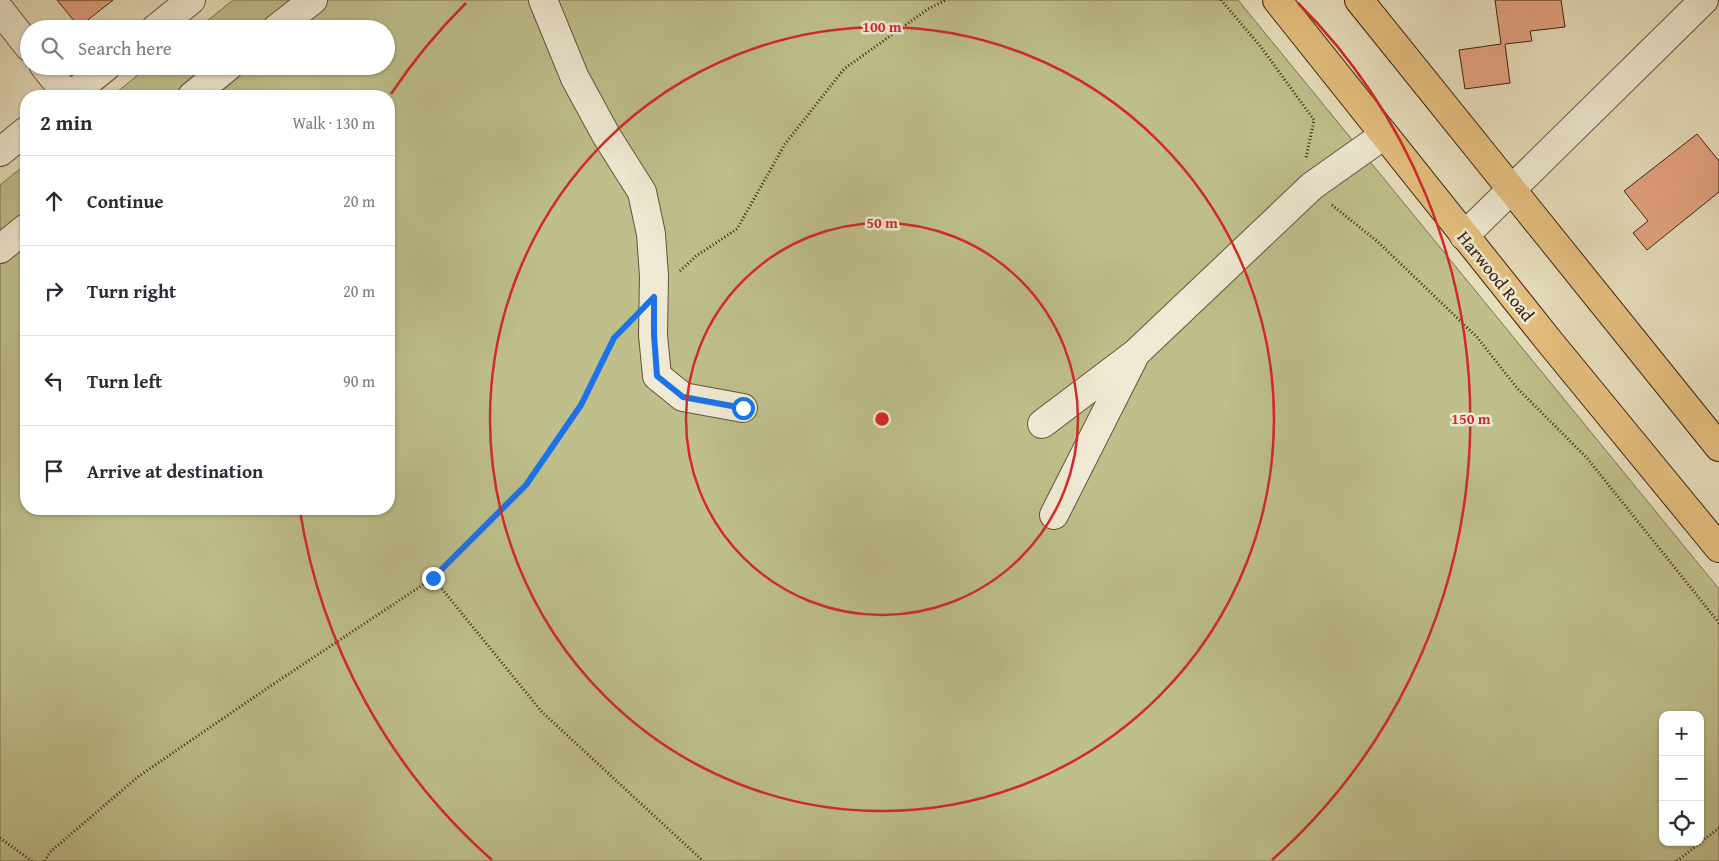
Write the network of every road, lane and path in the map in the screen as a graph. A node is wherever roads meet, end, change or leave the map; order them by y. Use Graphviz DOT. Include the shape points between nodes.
graph roads {
  1 [pos="191,0"];
  2 [pos="313,0"];
  3 [pos="543,0"];
  4 [pos="946,0"];
  5 [pos="1221,0"];
  6 [pos="1277,0"];
  7 [pos="1359,0"];
  8 [pos="1704,0"];
  9 [pos="0,10"];
  10 [pos="165,20"];
  11 [pos="287,20"];
  12 [pos="20,36"];
  13 [pos="52,75"];
  14 [pos="96,75"];
  15 [pos="218,75"];
  16 [pos="64,90"];
  17 [pos="77,90"];
  18 [pos="199,90"];
  19 [pos="1384,135"];
  20 [pos="20,136"];
  21 [pos="0,152"];
  22 [pos="1312,186"];
  23 [pos="1511,188"];
  24 [pos="20,233"];
  25 [pos="1464,236"];
  26 [pos="0,249"];
  27 [pos="654,297"];
  28 [pos="1136,353"];
  29 [pos="743,408"];
  30 [pos="1042,424"];
  31 [pos="1719,447"];
  32 [pos="1054,515"];
  33 [pos="1719,548"];
  34 [pos="433,578"];
  35 [pos="1719,624"];
  36 [pos="1719,828"];
  37 [pos="0,838"];
  38 [pos="32,861"];
  39 [pos="45,861"];
  40 [pos="703,861"];
  41 [pos="1677,861"];
  1 -- 10 [label="street"];
  2 -- 11 [label="street"];
  3 -- 27 [label="street" via="575,78 642,192 651,234"];
  4 -- 27 [label="path" via="928,9 844,69 785,144 737,229 696,256"];
  5 -- 22 [label="path" via="1314,120 1304,176"];
  6 -- 19 [label="main road, Harwood Road"];
  7 -- 23 [label="main road"];
  8 -- 23 [label="street"];
  9 -- 12 [label="street"];
  13 -- 16 [label="street"];
  14 -- 17 [label="street"];
  15 -- 18 [label="street"];
  19 -- 22 [label="street"];
  19 -- 25 [label="main road, Harwood Road"];
  20 -- 21 [label="street"];
  22 -- 28 [label="street"];
  22 -- 35 [label="path" via="1378,242 1477,337 1517,388 1587,458"];
  23 -- 25 [label="street"];
  23 -- 31 [label="main road"];
  24 -- 26 [label="street"];
  25 -- 33 [label="main road, Harwood Road"];
  27 -- 29 [label="street" via="657,376 683,397"];
  27 -- 34 [label="path" via="614,338 581,405 526,485"];
  28 -- 30 [label="street"];
  28 -- 32 [label="street"];
  34 -- 39 [label="path" via="139,776 50,852"];
  34 -- 40 [label="path" via="542,712"];
  36 -- 41 [label="path"];
  37 -- 38 [label="path"];
}
